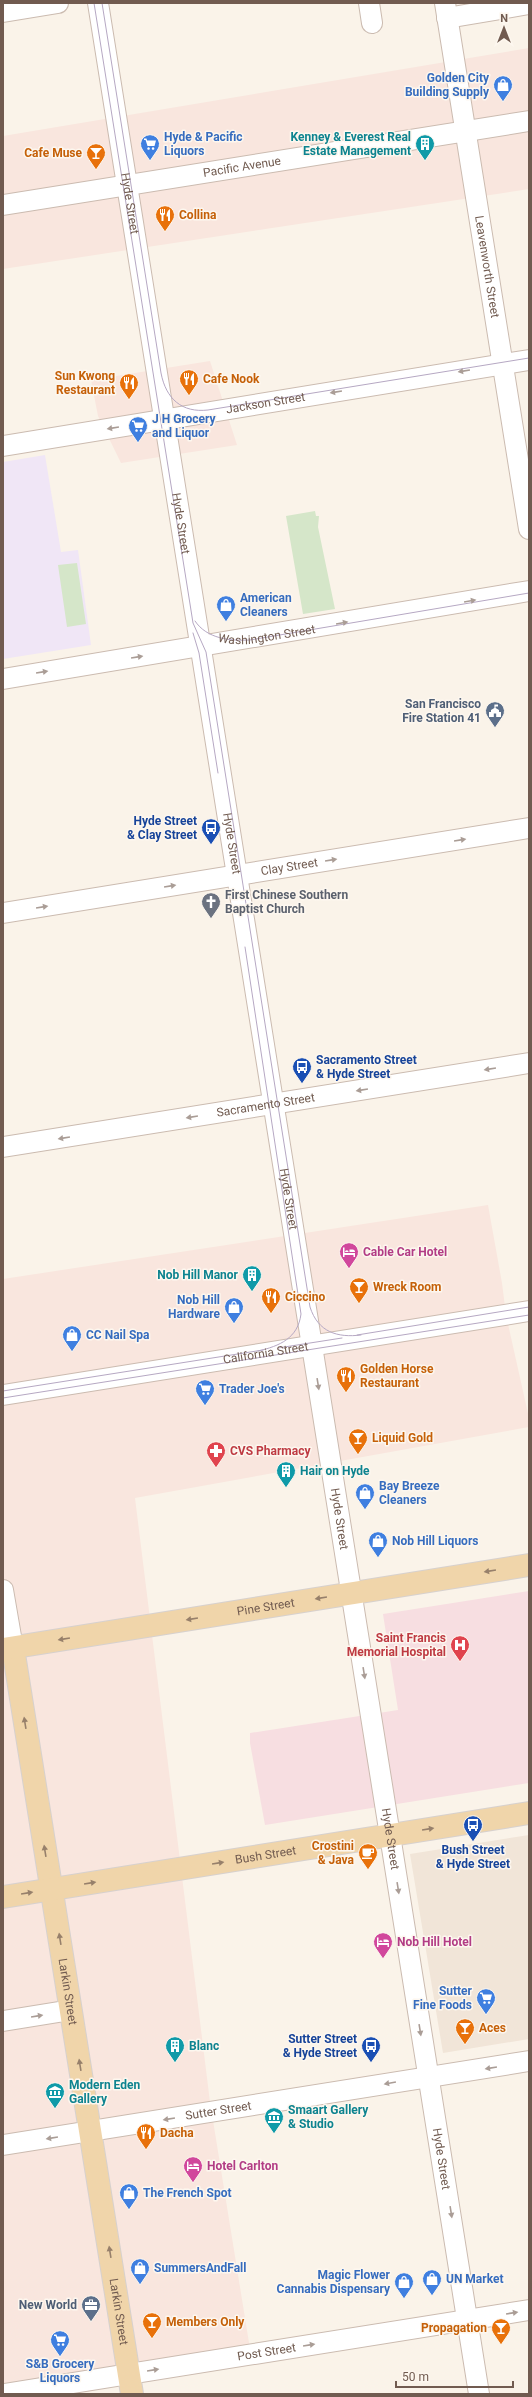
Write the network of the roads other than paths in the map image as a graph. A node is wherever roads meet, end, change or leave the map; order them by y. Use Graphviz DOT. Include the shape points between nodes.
graph roads {
  1 [pos="58,3"];
  2 [pos="98,3"];
  3 [pos="369,3"];
  4 [pos="529,4"];
  5 [pos="446,10"];
  6 [pos="3,12"];
  7 [pos="372,23"];
  8 [pos="529,122"];
  9 [pos="465,132"];
  10 [pos="127,186"];
  11 [pos="3,205"];
  12 [pos="529,360"];
  13 [pos="502,364"];
  14 [pos="165,420"];
  15 [pos="3,446"];
  16 [pos="529,529"];
  17 [pos="529,591"];
  18 [pos="200,647"];
  19 [pos="3,679"];
  20 [pos="529,828"];
  21 [pos="238,875"];
  22 [pos="3,913"];
  23 [pos="529,1063"];
  24 [pos="273,1104"];
  25 [pos="3,1147"];
  26 [pos="529,1311"];
  27 [pos="312,1346"];
  28 [pos="3,1395"];
  29 [pos="529,1565"];
  30 [pos="3,1590"];
  31 [pos="352,1593"];
  32 [pos="8,1648"];
  33 [pos="529,1813"];
  34 [pos="390,1835"];
  35 [pos="52,1890"];
  36 [pos="3,1897"];
  37 [pos="71,2010"];
  38 [pos="3,2021"];
  39 [pos="529,2061"];
  40 [pos="429,2077"];
  41 [pos="90,2131"];
  42 [pos="3,2145"];
  43 [pos="529,2310"];
  44 [pos="468,2320"];
  45 [pos="131,2384"];
  46 [pos="4,2394"];
  47 [pos="479,2394"];
  1 -- 6 [label="street"];
  2 -- 10 [label="street, Hyde Street"];
  3 -- 7 [label="street"];
  4 -- 5 [label="street"];
  5 -- 9 [label="street, Leavenworth Street"];
  8 -- 9 [label="street, Pacific Avenue"];
  9 -- 10 [label="street, Pacific Avenue"];
  9 -- 13 [label="street, Leavenworth Street"];
  10 -- 11 [label="street, Pacific Avenue"];
  10 -- 14 [label="street, Hyde Street"];
  12 -- 13 [label="street, Jackson Street"];
  13 -- 14 [label="street, Jackson Street, one-way"];
  13 -- 16 [label="street, Leavenworth Street"];
  14 -- 15 [label="street, Jackson Street, one-way"];
  14 -- 18 [label="street, Hyde Street"];
  18 -- 17 [label="street, Washington Street, one-way"];
  19 -- 18 [label="street, Washington Street, one-way"];
  18 -- 21 [label="street, Hyde Street"];
  21 -- 20 [label="street, Clay Street, one-way"];
  22 -- 21 [label="street, Clay Street, one-way"];
  21 -- 24 [label="street, Hyde Street"];
  23 -- 24 [label="street, Sacramento Street, one-way"];
  24 -- 25 [label="street, Sacramento Street, one-way"];
  24 -- 27 [label="street, Hyde Street"];
  26 -- 27 [label="street, California Street"];
  27 -- 28 [label="street, California Street"];
  27 -- 31 [label="street, Hyde Street, one-way"];
  29 -- 31 [label="main road, Pine Street, one-way"];
  30 -- 32 [label="street, Larkin Street"];
  31 -- 32 [label="main road, Pine Street, one-way"];
  31 -- 34 [label="street, Hyde Street, one-way"];
  35 -- 32 [label="main road, Larkin Street, one-way"];
  34 -- 33 [label="main road, Bush Street, one-way"];
  35 -- 34 [label="main road, Bush Street, one-way"];
  34 -- 40 [label="street, Hyde Street, one-way"];
  36 -- 35 [label="main road, Bush Street, one-way"];
  37 -- 35 [label="main road, Larkin Street, one-way"];
  38 -- 37 [label="street, one-way"];
  41 -- 37 [label="main road, Larkin Street, one-way"];
  39 -- 40 [label="street, Sutter Street, one-way"];
  40 -- 41 [label="street, Sutter Street, one-way"];
  40 -- 44 [label="street, Hyde Street, one-way"];
  41 -- 42 [label="street, Sutter Street, one-way"];
  45 -- 41 [label="main road, Larkin Street, one-way"];
  44 -- 43 [label="street, Post Street, one-way"];
  45 -- 44 [label="street, Post Street, one-way"];
  44 -- 47 [label="street, Hyde Street"];
  45 -- 46 [label="street, Post Street"];
}
